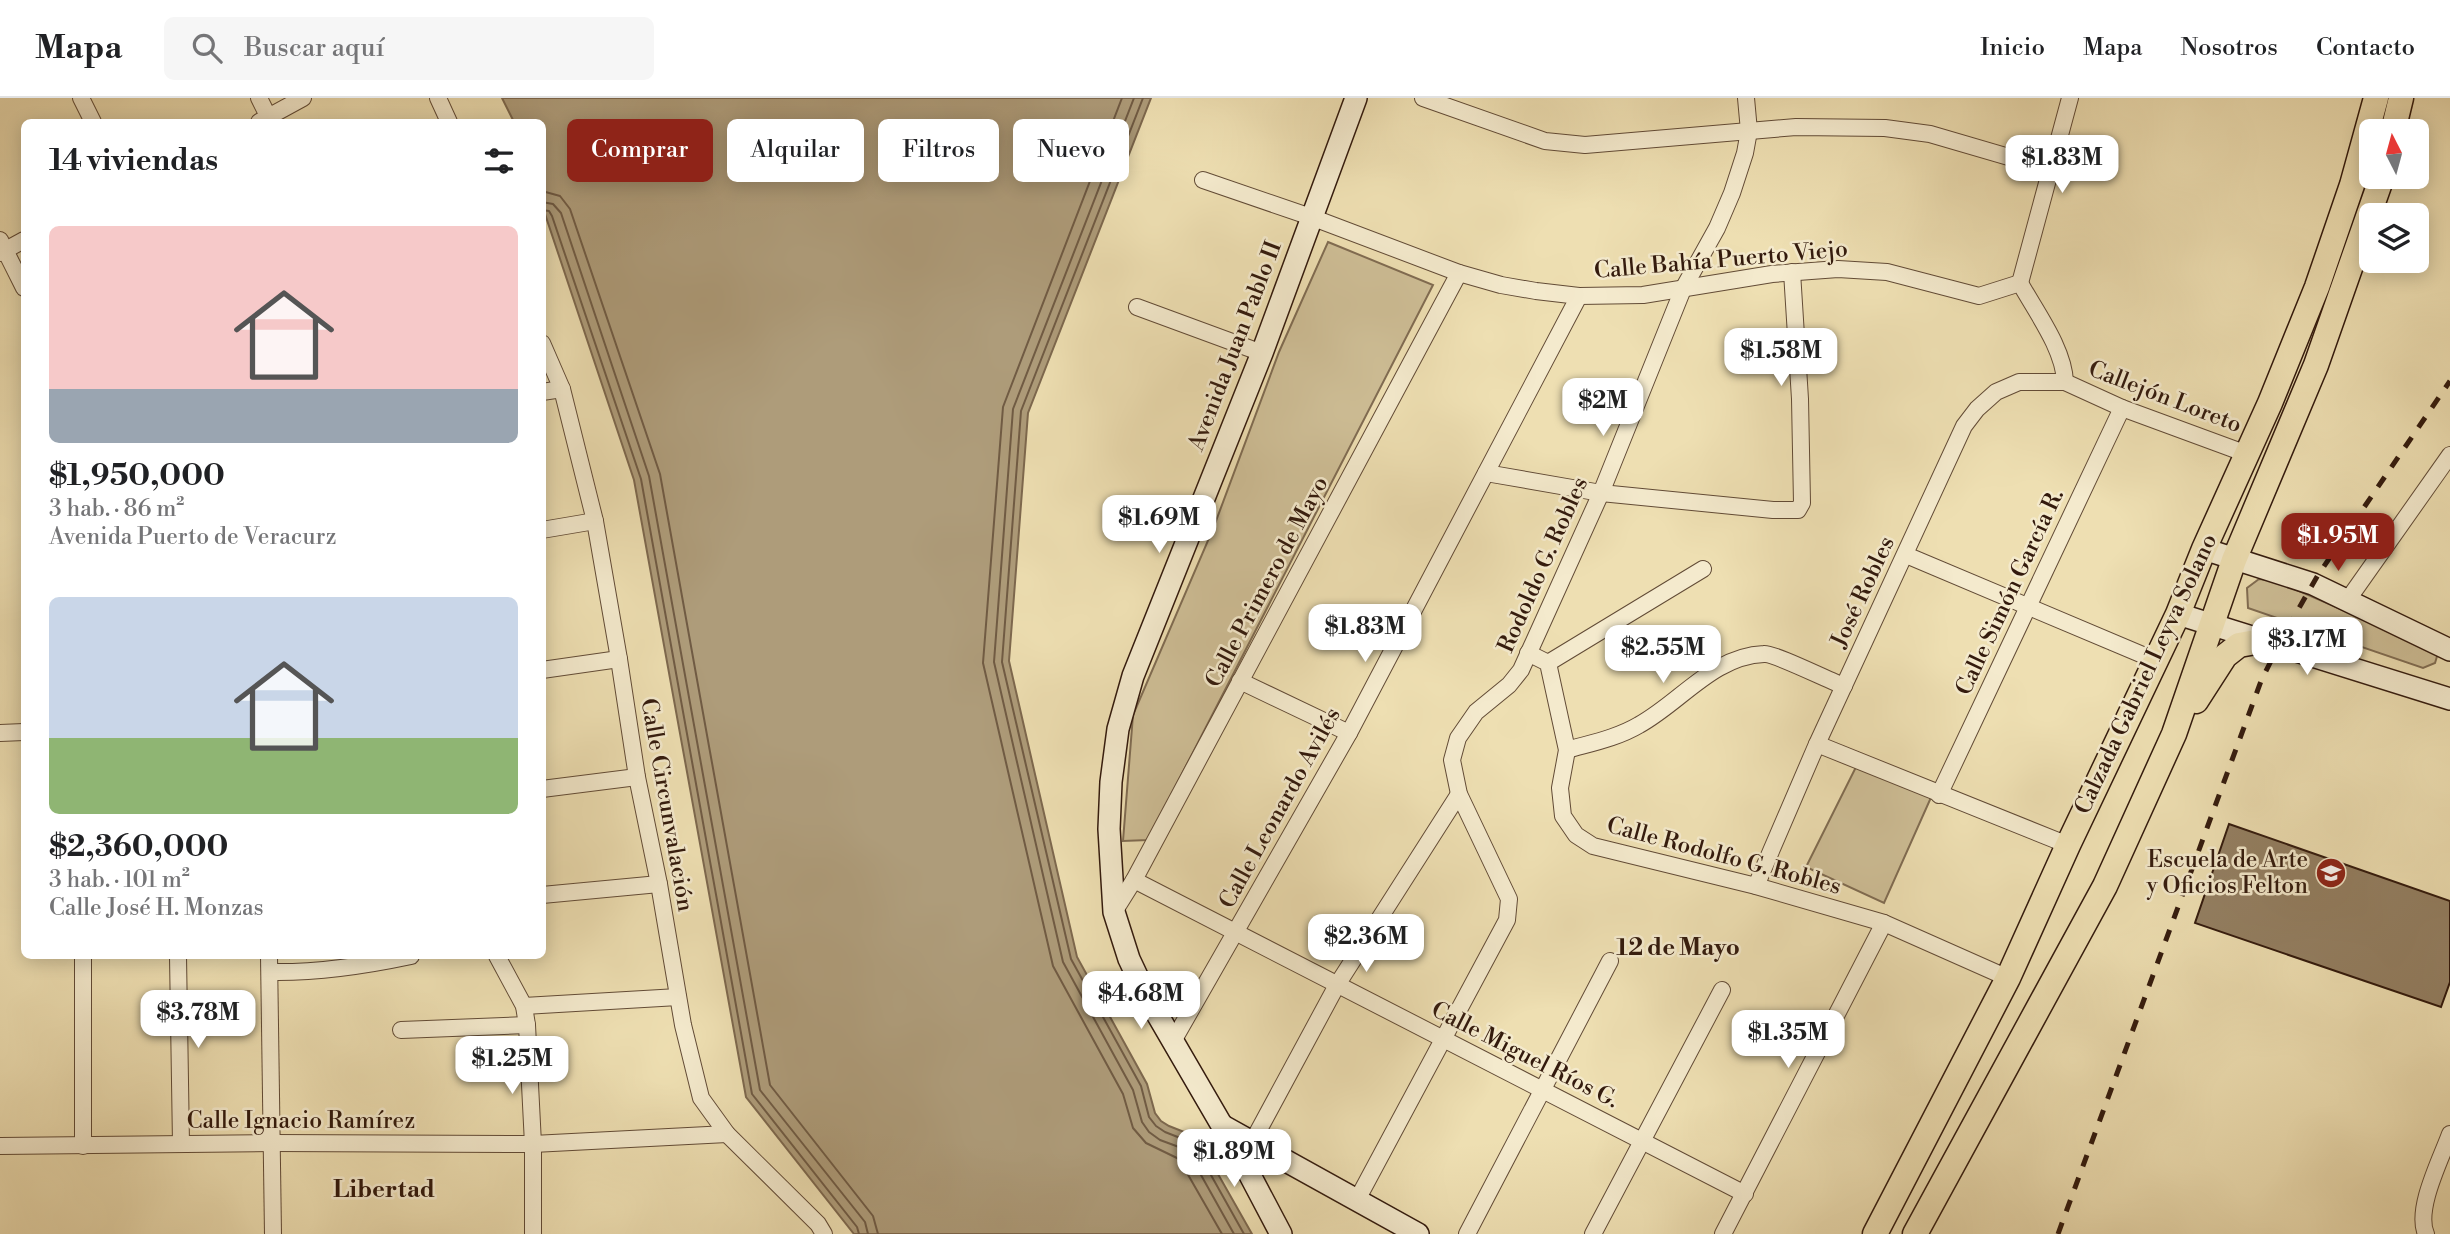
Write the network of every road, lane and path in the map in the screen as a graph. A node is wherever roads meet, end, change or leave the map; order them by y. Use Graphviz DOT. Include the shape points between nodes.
graph roads {
  1 [pos="82,98"];
  2 [pos="259,98"];
  3 [pos="303,98"];
  4 [pos="438,98"];
  5 [pos="1356,98"];
  6 [pos="1423,98"];
  7 [pos="1746,98"];
  8 [pos="2070,98"];
  9 [pos="2376,98"];
  10 [pos="2401,98"];
  11 [pos="92,119"];
  12 [pos="265,119"];
  13 [pos="269,119"];
  14 [pos="448,119"];
  15 [pos="2396,119"];
  16 [pos="1749,131"];
  17 [pos="2050,169"];
  18 [pos="1203,180"];
  19 [pos="2378,189"];
  20 [pos="1311,217"];
  21 [pos="21,241"];
  22 [pos="2,248"];
  23 [pos="1792,272"];
  24 [pos="1459,273"];
  25 [pos="21,283"];
  26 [pos="2020,284"];
  27 [pos="1683,289"];
  28 [pos="1579,296"];
  29 [pos="1137,307"];
  30 [pos="546,352"];
  31 [pos="1262,354"];
  32 [pos="2065,382"];
  33 [pos="562,389"];
  34 [pos="546,391"];
  35 [pos="2122,408"];
  36 [pos="2247,454"];
  37 [pos="2450,455"];
  38 [pos="1486,473"];
  39 [pos="1601,493"];
  40 [pos="595,522"];
  41 [pos="546,529"];
  42 [pos="2204,548"];
  43 [pos="1906,555"];
  44 [pos="2234,560"];
  45 [pos="1703,569"];
  46 [pos="2347,601"];
  47 [pos="2028,607"];
  48 [pos="2178,614"];
  49 [pos="2211,626"];
  50 [pos="2261,641"];
  51 [pos="2450,650"];
  52 [pos="1528,653"];
  53 [pos="619,659"];
  54 [pos="2157,661"];
  55 [pos="1548,663"];
  56 [pos="546,669"];
  57 [pos="1240,681"];
  58 [pos="1844,686"];
  59 [pos="2450,699"];
  60 [pos="21,732"];
  61 [pos="0,733"];
  62 [pos="1349,733"];
  63 [pos="2174,734"];
  64 [pos="1817,744"];
  65 [pos="1567,750"];
  66 [pos="637,778"];
  67 [pos="546,789"];
  68 [pos="1459,794"];
  69 [pos="1939,795"];
  70 [pos="2068,845"];
  71 [pos="1134,880"];
  72 [pos="659,884"];
  73 [pos="1756,886"];
  74 [pos="546,895"];
  75 [pos="1114,912"];
  76 [pos="1884,923"];
  77 [pos="1237,931"];
  78 [pos="82,959"];
  79 [pos="178,959"];
  80 [pos="269,959"];
  81 [pos="396,959"];
  82 [pos="499,959"];
  83 [pos="1610,961"];
  84 [pos="270,972"];
  85 [pos="2008,978"];
  86 [pos="1337,985"];
  87 [pos="1722,990"];
  88 [pos="678,997"];
  89 [pos="524,1006"];
  90 [pos="527,1025"];
  91 [pos="401,1030"];
  92 [pos="1444,1039"];
  93 [pos="1172,1043"];
  94 [pos="1543,1091"];
  95 [pos="727,1134"];
  96 [pos="2450,1134"];
  97 [pos="1641,1140"];
  98 [pos="273,1143"];
  99 [pos="181,1144"];
  100 [pos="533,1144"];
  101 [pos="0,1146"];
  102 [pos="83,1146"];
  103 [pos="1247,1151"];
  104 [pos="1745,1194"];
  105 [pos="1357,1200"];
  106 [pos="274,1234"];
  107 [pos="533,1234"];
  108 [pos="824,1234"];
  109 [pos="1281,1234"];
  110 [pos="1418,1234"];
  111 [pos="1467,1234"];
  112 [pos="1593,1234"];
  113 [pos="1723,1234"];
  114 [pos="1875,1234"];
  115 [pos="1915,1234"];
  116 [pos="2426,1234"];
  1 -- 11 [label="street"];
  2 -- 12 [label="street"];
  3 -- 13 [label="street"];
  4 -- 14 [label="street"];
  5 -- 20 [label="main road, Avenida Juan Pablo II"];
  6 -- 16 [label="street" via="1545,141 1613,144"];
  7 -- 16 [label="street, Rodoldo G. Robles"];
  8 -- 17 [label="street"];
  9 -- 36 [label="main road, Calzada Gabriel Leyva Solano" via="2316,287"];
  10 -- 15 [label="main road"];
  16 -- 17 [label="street" via="1885,128 1930,134"];
  16 -- 27 [label="street, Rodoldo G. Robles" via="1717,228"];
  17 -- 26 [label="street"];
  18 -- 20 [label="street, Calle Bahía Puerto Viejo"];
  19 -- 44 [label="main road, Calzada Gabriel Leyva Solano" via="2316,365"];
  20 -- 24 [label="street, Calle Bahía Puerto Viejo"];
  20 -- 31 [label="main road, Avenida Juan Pablo II"];
  21 -- 22 [label="street"];
  22 -- 25 [label="street"];
  23 -- 26 [label="street, Calle Bahía Puerto Viejo" via="1838,268 1886,272 1979,296"];
  23 -- 27 [label="street, Calle Bahía Puerto Viejo"];
  23 -- 39 [label="street" via="1800,399 1800,507 1773,510"];
  24 -- 28 [label="street, Calle Bahía Puerto Viejo" via="1501,285"];
  24 -- 57 [label="street, Calle Primero de Mayo"];
  26 -- 32 [label="street" via="2059,354"];
  27 -- 28 [label="street, Calle Bahía Puerto Viejo"];
  27 -- 39 [label="street, Rodoldo G. Robles"];
  28 -- 38 [label="street, Calle Leonardo Avilés"];
  29 -- 31 [label="street"];
  30 -- 33 [label="street, Calle Circunvalación"];
  31 -- 75 [label="main road, Avenida Juan Pablo II" via="1133,676 1118,729 1109,830"];
  32 -- 35 [label="street, Callejón Loreto"];
  32 -- 43 [label="street, José Robles" via="2019,382 1996,392 1977,409 1964,426"];
  33 -- 34 [label="street"];
  33 -- 40 [label="street, Calle Circunvalación"];
  35 -- 36 [label="street, Callejón Loreto"];
  35 -- 47 [label="street, Calle Simón García R."];
  36 -- 42 [label="main road, Calzada Gabriel Leyva Solano"];
  37 -- 46 [label="street"];
  38 -- 39 [label="street"];
  38 -- 62 [label="street, Calle Leonardo Avilés"];
  39 -- 52 [label="street, Rodoldo G. Robles"];
  40 -- 41 [label="street"];
  40 -- 53 [label="street, Calle Circunvalación"];
  42 -- 44 [label="main road"];
  42 -- 48 [label="main road, Calzada Gabriel Leyva Solano"];
  43 -- 47 [label="street"];
  43 -- 58 [label="street, José Robles"];
  44 -- 46 [label="main road" via="2313,584"];
  44 -- 49 [label="main road, Calzada Gabriel Leyva Solano"];
  45 -- 55 [label="street"];
  46 -- 51 [label="main road"];
  47 -- 54 [label="street"];
  47 -- 69 [label="street, Calle Simón García R."];
  48 -- 49 [label="main road"];
  48 -- 54 [label="main road, Calzada Gabriel Leyva Solano"];
  49 -- 50 [label="main road"];
  49 -- 63 [label="main road, Calzada Gabriel Leyva Solano"];
  50 -- 59 [label="main road"];
  50 -- 63 [label="main road" via="2239,645 2225,656"];
  52 -- 55 [label="street"];
  52 -- 68 [label="street, Rodoldo G. Robles" via="1509,685 1476,712 1458,738 1452,760"];
  53 -- 56 [label="street"];
  53 -- 66 [label="street, Calle Circunvalación"];
  54 -- 70 [label="main road, Calzada Gabriel Leyva Solano"];
  55 -- 65 [label="street, Calle Rodolfo G. Robles"];
  57 -- 62 [label="street"];
  57 -- 71 [label="street, Calle Primero de Mayo"];
  58 -- 64 [label="street, José Robles"];
  58 -- 65 [label="street" via="1766,653 1720,667 1638,726"];
  60 -- 61 [label="street"];
  62 -- 77 [label="street, Calle Leonardo Avilés"];
  63 -- 115 [label="main road, Calzada Gabriel Leyva Solano" via="2105,886"];
  64 -- 69 [label="street"];
  64 -- 73 [label="street, José Robles"];
  65 -- 73 [label="street, Calle Rodolfo G. Robles" via="1560,788 1563,816 1576,835 1593,846"];
  66 -- 67 [label="street"];
  66 -- 72 [label="street, Calle Circunvalación"];
  68 -- 86 [label="street"];
  68 -- 92 [label="street" via="1509,899 1509,909"];
  69 -- 70 [label="street"];
  70 -- 85 [label="main road, Calzada Gabriel Leyva Solano"];
  71 -- 75 [label="street, Calle Primero de Mayo"];
  71 -- 77 [label="street, Calle Miguel Ríos G."];
  72 -- 74 [label="street"];
  72 -- 88 [label="street, Calle Circunvalación"];
  73 -- 76 [label="street, Calle Rodolfo G. Robles"];
  75 -- 93 [label="main road, Avenida Juan Pablo II" via="1129,959"];
  76 -- 85 [label="street, Calle Rodolfo G. Robles"];
  76 -- 104 [label="street"];
  77 -- 86 [label="street, Calle Miguel Ríos G."];
  77 -- 93 [label="street, Calle Leonardo Avilés"];
  78 -- 102 [label="street"];
  79 -- 99 [label="street"];
  80 -- 84 [label="street"];
  81 -- 84 [label="street" via="345,969"];
  82 -- 89 [label="street"];
  83 -- 94 [label="street"];
  84 -- 98 [label="street"];
  85 -- 114 [label="main road, Calzada Gabriel Leyva Solano"];
  86 -- 92 [label="street, Calle Miguel Ríos G."];
  86 -- 103 [label="street"];
  87 -- 97 [label="street"];
  88 -- 89 [label="street"];
  88 -- 95 [label="street, Calle Circunvalación" via="701,1098"];
  89 -- 90 [label="street"];
  90 -- 91 [label="street"];
  90 -- 100 [label="street"];
  92 -- 94 [label="street, Calle Miguel Ríos G."];
  92 -- 105 [label="street"];
  93 -- 103 [label="main road, Avenida Juan Pablo II" via="1221,1125"];
  94 -- 97 [label="street, Calle Miguel Ríos G."];
  94 -- 111 [label="street"];
  95 -- 100 [label="street, Calle Ignacio Ramírez"];
  95 -- 108 [label="street, Calle Circunvalación"];
  96 -- 116 [label="street" via="2423,1207"];
  97 -- 104 [label="street, Calle Miguel Ríos G."];
  97 -- 112 [label="street"];
  98 -- 99 [label="street, Calle Ignacio Ramírez"];
  98 -- 100 [label="street, Calle Ignacio Ramírez"];
  98 -- 106 [label="street"];
  99 -- 102 [label="street, Calle Ignacio Ramírez"];
  100 -- 107 [label="street"];
  101 -- 102 [label="street, Calle Ignacio Ramírez"];
  103 -- 105 [label="main road"];
  103 -- 109 [label="main road, Avenida Juan Pablo II"];
  104 -- 113 [label="street"];
  105 -- 110 [label="main road"];
}
